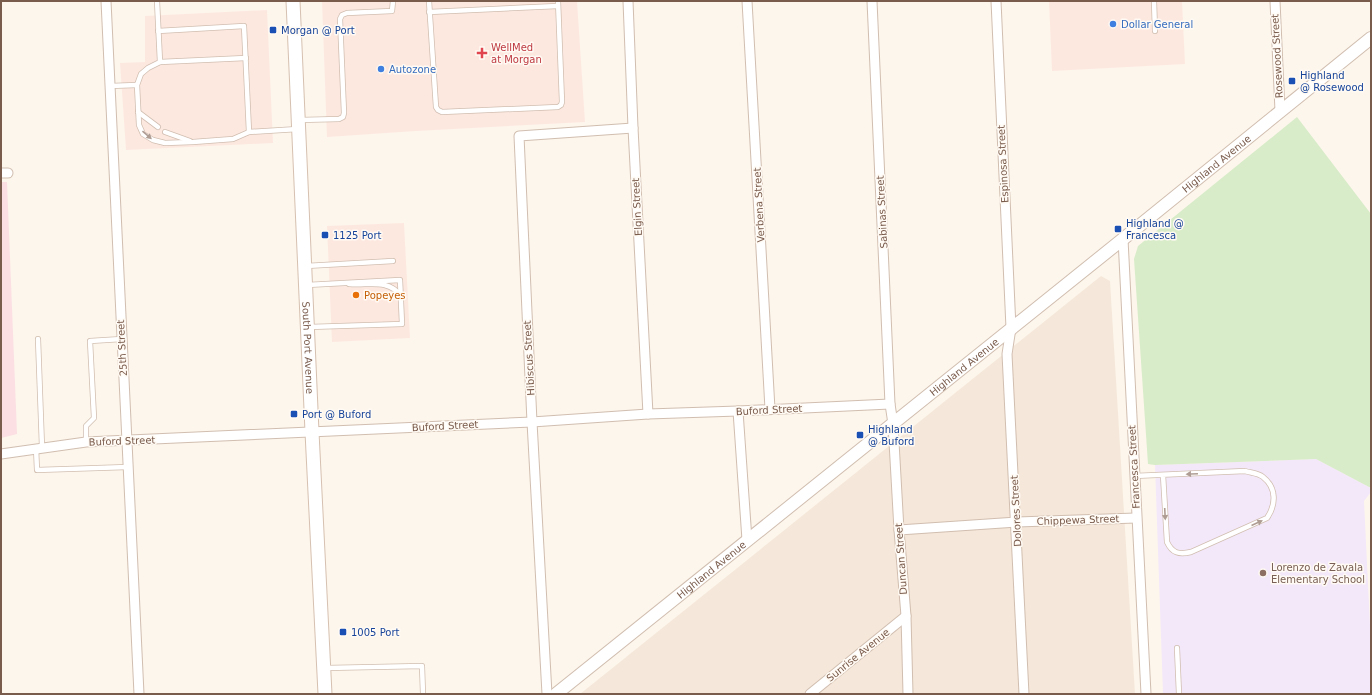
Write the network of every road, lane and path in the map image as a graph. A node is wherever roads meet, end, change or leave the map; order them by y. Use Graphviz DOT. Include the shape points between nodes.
graph roads {
  1 [pos="106,1"];
  2 [pos="157,1"];
  3 [pos="293,1"];
  4 [pos="393,1"];
  5 [pos="429,1"];
  6 [pos="628,1"];
  7 [pos="747,1"];
  8 [pos="872,1"];
  9 [pos="996,1"];
  10 [pos="1154,1"];
  11 [pos="1275,1"];
  12 [pos="558,3"];
  13 [pos="429,12"];
  14 [pos="158,31"];
  15 [pos="1155,31"];
  16 [pos="1371,38"];
  17 [pos="246,58"];
  18 [pos="160,62"];
  19 [pos="137,85"];
  20 [pos="110,86"];
  21 [pos="1280,111"];
  22 [pos="138,112"];
  23 [pos="298,125"];
  24 [pos="158,127"];
  25 [pos="633,128"];
  26 [pos="165,132"];
  27 [pos="249,132"];
  28 [pos="193,142"];
  29 [pos="1123,239"];
  30 [pos="393,261"];
  31 [pos="305,266"];
  32 [pos="340,282"];
  33 [pos="305,285"];
  34 [pos="401,296"];
  35 [pos="307,328"];
  36 [pos="1011,328"];
  37 [pos="38,339"];
  38 [pos="122,339"];
  39 [pos="890,404"];
  40 [pos="770,409"];
  41 [pos="738,411"];
  42 [pos="648,414"];
  43 [pos="532,422"];
  44 [pos="894,424"];
  45 [pos="312,432"];
  46 [pos="126,441"];
  47 [pos="86,442"];
  48 [pos="39,448"];
  49 [pos="1,454"];
  50 [pos="128,467"];
  51 [pos="1163,475"];
  52 [pos="1134,476"];
  53 [pos="1136,518"];
  54 [pos="1017,522"];
  55 [pos="899,530"];
  56 [pos="747,540"];
  57 [pos="906,616"];
  58 [pos="1177,648"];
  59 [pos="324,668"];
  60 [pos="139,694"];
  61 [pos="326,694"];
  62 [pos="423,694"];
  63 [pos="547,694"];
  64 [pos="556,694"];
  65 [pos="810,694"];
  66 [pos="908,694"];
  67 [pos="1024,694"];
  68 [pos="1146,694"];
  69 [pos="1179,694"];
  1 -- 20 [label="street, 25th Street"];
  2 -- 14 [label="lane"];
  3 -- 23 [label="main road, South Port Avenue"];
  4 -- 23 [label="lane" via="392,11 342,15 340,19 343,117"];
  5 -- 13 [label="lane"];
  6 -- 25 [label="street, Elgin Street"];
  7 -- 40 [label="street, Verbena Street"];
  8 -- 39 [label="street, Sabinas Street"];
  9 -- 36 [label="street, Espinosa Street"];
  10 -- 15 [label="lane"];
  11 -- 21 [label="street, Rosewood Street"];
  12 -- 13 [label="lane"];
  12 -- 13 [label="lane" via="562,102 558,107 442,112 438,110"];
  14 -- 17 [label="lane" via="244,26"];
  14 -- 18 [label="lane"];
  16 -- 21 [label="street, Highland Avenue"];
  17 -- 18 [label="lane"];
  17 -- 27 [label="lane"];
  18 -- 19 [label="lane" via="141,74"];
  19 -- 20 [label="lane"];
  19 -- 22 [label="lane"];
  20 -- 38 [label="street, 25th Street"];
  21 -- 29 [label="street, Highland Avenue"];
  22 -- 24 [label="lane"];
  22 -- 28 [label="lane, one-way" via="143,134 153,140 165,143"];
  23 -- 27 [label="lane"];
  23 -- 31 [label="main road, South Port Avenue"];
  25 -- 42 [label="street, Elgin Street"];
  25 -- 43 [label="street, Hibiscus Street" via="519,136"];
  26 -- 28 [label="lane"];
  27 -- 28 [label="lane" via="233,139"];
  29 -- 36 [label="street, Highland Avenue"];
  29 -- 52 [label="street, Francesca Street"];
  30 -- 31 [label="lane"];
  31 -- 33 [label="main road, South Port Avenue"];
  32 -- 33 [label="lane"];
  32 -- 34 [label="lane" via="392,286"];
  32 -- 34 [label="lane" via="400,280"];
  33 -- 35 [label="main road, South Port Avenue"];
  34 -- 35 [label="lane" via="402,324"];
  35 -- 45 [label="main road, South Port Avenue"];
  36 -- 44 [label="street, Highland Avenue"];
  36 -- 54 [label="street, Dolores Street" via="1008,354"];
  37 -- 48 [label="lane"];
  38 -- 46 [label="street, 25th Street"];
  38 -- 47 [label="lane" via="90,341 94,418 86,426"];
  39 -- 40 [label="street, Buford Street"];
  39 -- 44 [label="street, Sabinas Street"];
  40 -- 41 [label="street, Buford Street"];
  41 -- 42 [label="street, Buford Street"];
  41 -- 56 [label="street"];
  42 -- 43 [label="street, Buford Street"];
  43 -- 45 [label="street, Buford Street"];
  43 -- 63 [label="street, Hibiscus Street"];
  44 -- 55 [label="street, Duncan Street"];
  44 -- 56 [label="street, Highland Avenue"];
  45 -- 46 [label="street, Buford Street"];
  45 -- 59 [label="main road, South Port Avenue"];
  46 -- 47 [label="street, Buford Street"];
  46 -- 50 [label="street, 25th Street"];
  47 -- 48 [label="street, Buford Street"];
  48 -- 49 [label="street, Buford Street"];
  48 -- 50 [label="lane" via="37,470"];
  50 -- 60 [label="street, 25th Street"];
  51 -- 51 [label="lane, one-way" via="1167,542 1171,550 1176,552 1191,552 1267,518 1272,511 1274,493 1270,484 1258,474 1245,471"];
  51 -- 52 [label="lane"];
  52 -- 53 [label="street, Francesca Street"];
  53 -- 54 [label="street, Chippewa Street"];
  53 -- 68 [label="street, Francesca Street"];
  54 -- 55 [label="street, Chippewa Street"];
  54 -- 67 [label="street, Dolores Street"];
  55 -- 57 [label="street, Duncan Street"];
  56 -- 64 [label="street, Highland Avenue"];
  57 -- 65 [label="street, Sunrise Avenue"];
  57 -- 66 [label="street, Duncan Street"];
  58 -- 69 [label="lane"];
  59 -- 61 [label="main road, South Port Avenue"];
  59 -- 62 [label="lane" via="422,666"];
}
